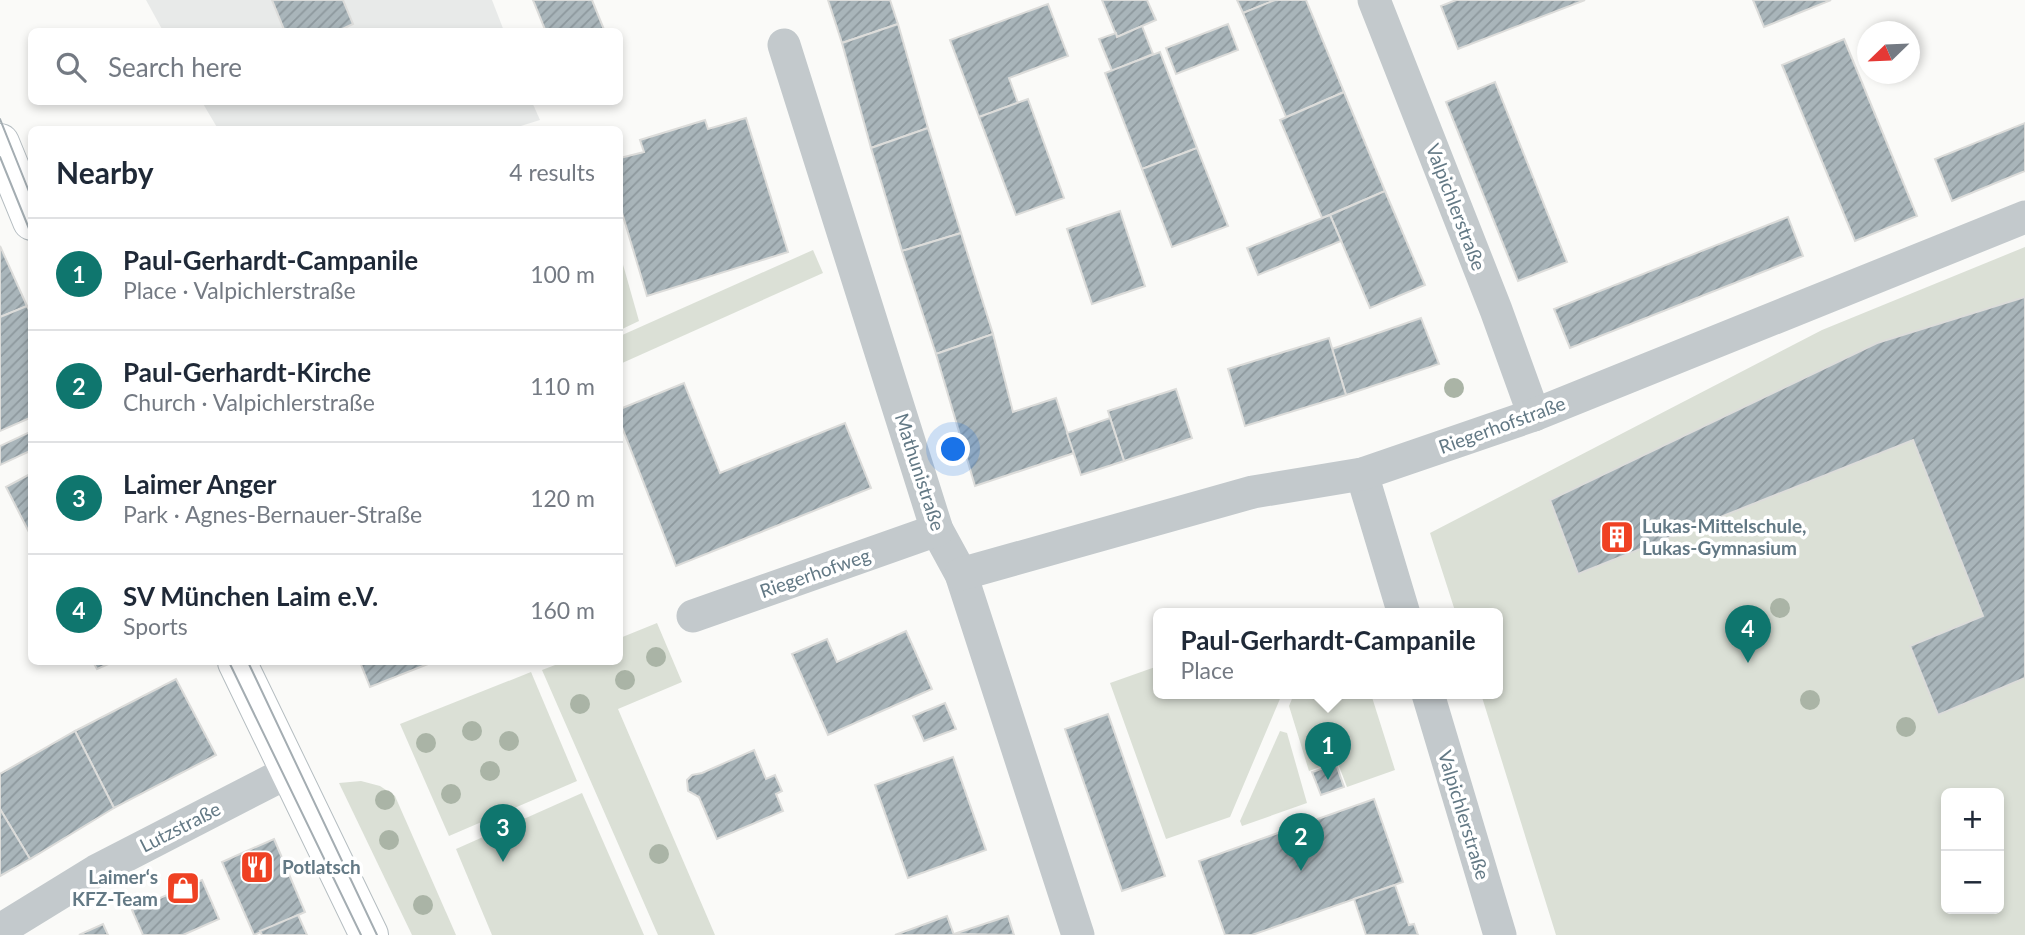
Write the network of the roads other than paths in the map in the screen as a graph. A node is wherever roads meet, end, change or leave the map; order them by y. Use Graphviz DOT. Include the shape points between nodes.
graph roads {
  1 [pos="1375,0"];
  2 [pos="785,45"];
  3 [pos="0,143"];
  4 [pos="28,211"];
  5 [pos="2025,217"];
  6 [pos="1534,415"];
  7 [pos="1362,474"];
  8 [pos="937,530"];
  9 [pos="961,575"];
  10 [pos="1402,608"];
  11 [pos="693,616"];
  12 [pos="238,665"];
  13 [pos="1429,699"];
  14 [pos="290,771"];
  15 [pos="0,930"];
  16 [pos="369,935"];
  17 [pos="1078,935"];
  18 [pos="1500,935"];
  1 -- 6 [label="street, Valpichlerstraße"];
  2 -- 8 [label="street, Mathunistraße"];
  3 -- 4 [label="main road"];
  5 -- 6 [label="street, Riegerhofstraße"];
  6 -- 7 [label="street, Riegerhofstraße"];
  7 -- 9 [label="street, Riegerhofstraße" via="1253,492"];
  7 -- 10 [label="street"];
  8 -- 9 [label="street, Mathunistraße"];
  8 -- 11 [label="street, Riegerhofweg"];
  9 -- 17 [label="street, Mathunistraße"];
  12 -- 14 [label="main road"];
  13 -- 18 [label="street, Valpichlerstraße"];
  14 -- 15 [label="street, Lutzstraße" via="96,871"];
  14 -- 16 [label="main road"];
}
